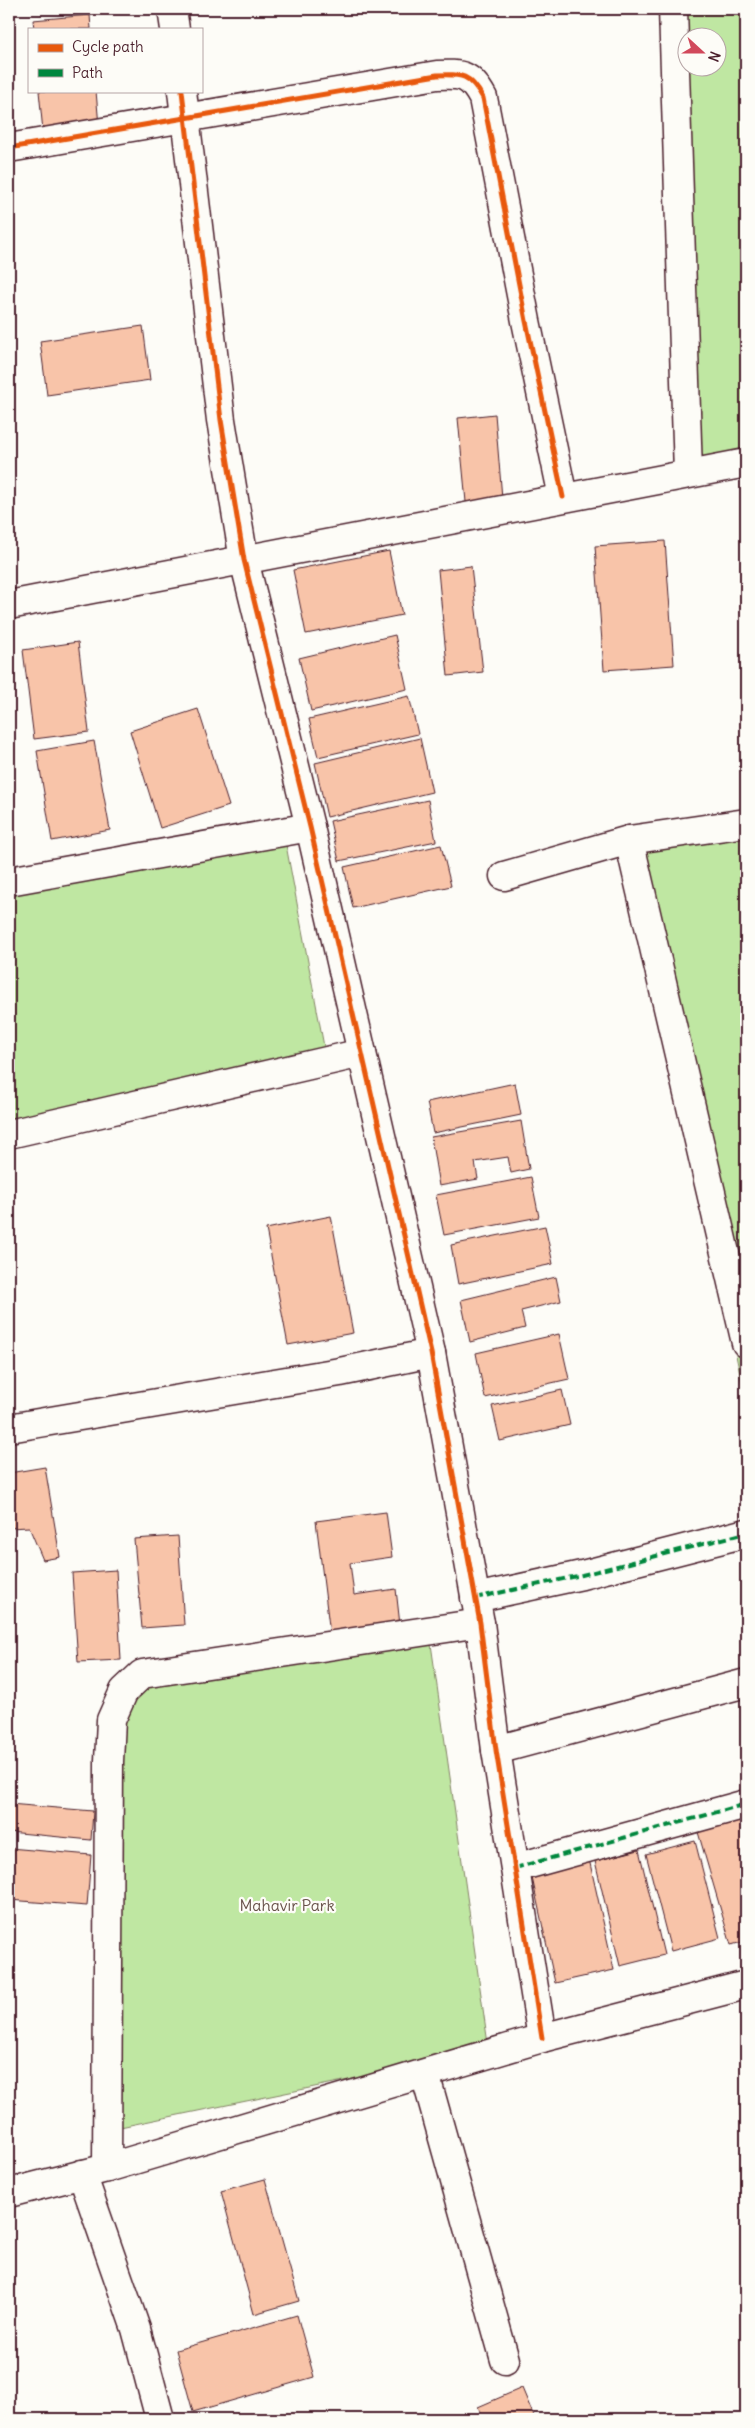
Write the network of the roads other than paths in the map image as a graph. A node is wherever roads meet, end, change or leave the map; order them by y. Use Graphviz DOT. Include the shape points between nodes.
graph roads {
  1 [pos="172,9"];
  2 [pos="673,9"];
  3 [pos="174,28"];
  4 [pos="184,104"];
  5 [pos="9,148"];
  6 [pos="746,462"];
  7 [pos="688,473"];
  8 [pos="563,497"];
  9 [pos="244,560"];
  10 [pos="9,605"];
  11 [pos="746,823"];
  12 [pos="310,827"];
  13 [pos="629,840"];
  14 [pos="504,876"];
  15 [pos="9,882"];
  16 [pos="362,1053"];
  17 [pos="9,1134"];
  18 [pos="746,1343"];
  19 [pos="431,1353"];
  20 [pos="9,1428"];
  21 [pos="746,1533"];
  22 [pos="478,1611"];
  23 [pos="746,1683"];
  24 [pos="496,1750"];
  25 [pos="746,1804"];
  26 [pos="515,1868"];
  27 [pos="746,1985"];
  28 [pos="542,2038"];
  29 [pos="425,2074"];
  30 [pos="95,2171"];
  31 [pos="9,2193"];
  32 [pos="505,2360"];
  33 [pos="160,2419"];
  1 -- 3 [label="street"];
  2 -- 7 [label="street"];
  4 -- 5 [label="street"];
  4 -- 8 [label="street" via="437,75 460,74 474,82 483,98"];
  4 -- 9 [label="street" via="221,420"];
  6 -- 7 [label="street"];
  7 -- 8 [label="street"];
  8 -- 9 [label="street"];
  9 -- 10 [label="street"];
  9 -- 12 [label="street"];
  11 -- 13 [label="street"];
  12 -- 15 [label="street"];
  12 -- 16 [label="street"];
  13 -- 14 [label="street"];
  13 -- 18 [label="street"];
  16 -- 17 [label="street"];
  16 -- 19 [label="street"];
  19 -- 20 [label="street" via="340,1372"];
  19 -- 22 [label="street"];
  21 -- 22 [label="street" via="582,1575"];
  22 -- 24 [label="street"];
  22 -- 30 [label="street" via="142,1674 124,1691 111,1720"];
  23 -- 24 [label="street"];
  24 -- 26 [label="street"];
  25 -- 26 [label="street"];
  26 -- 28 [label="street"];
  27 -- 28 [label="street"];
  28 -- 29 [label="street"];
  29 -- 30 [label="street"];
  29 -- 32 [label="street"];
  30 -- 31 [label="street"];
  30 -- 33 [label="street"];
}
